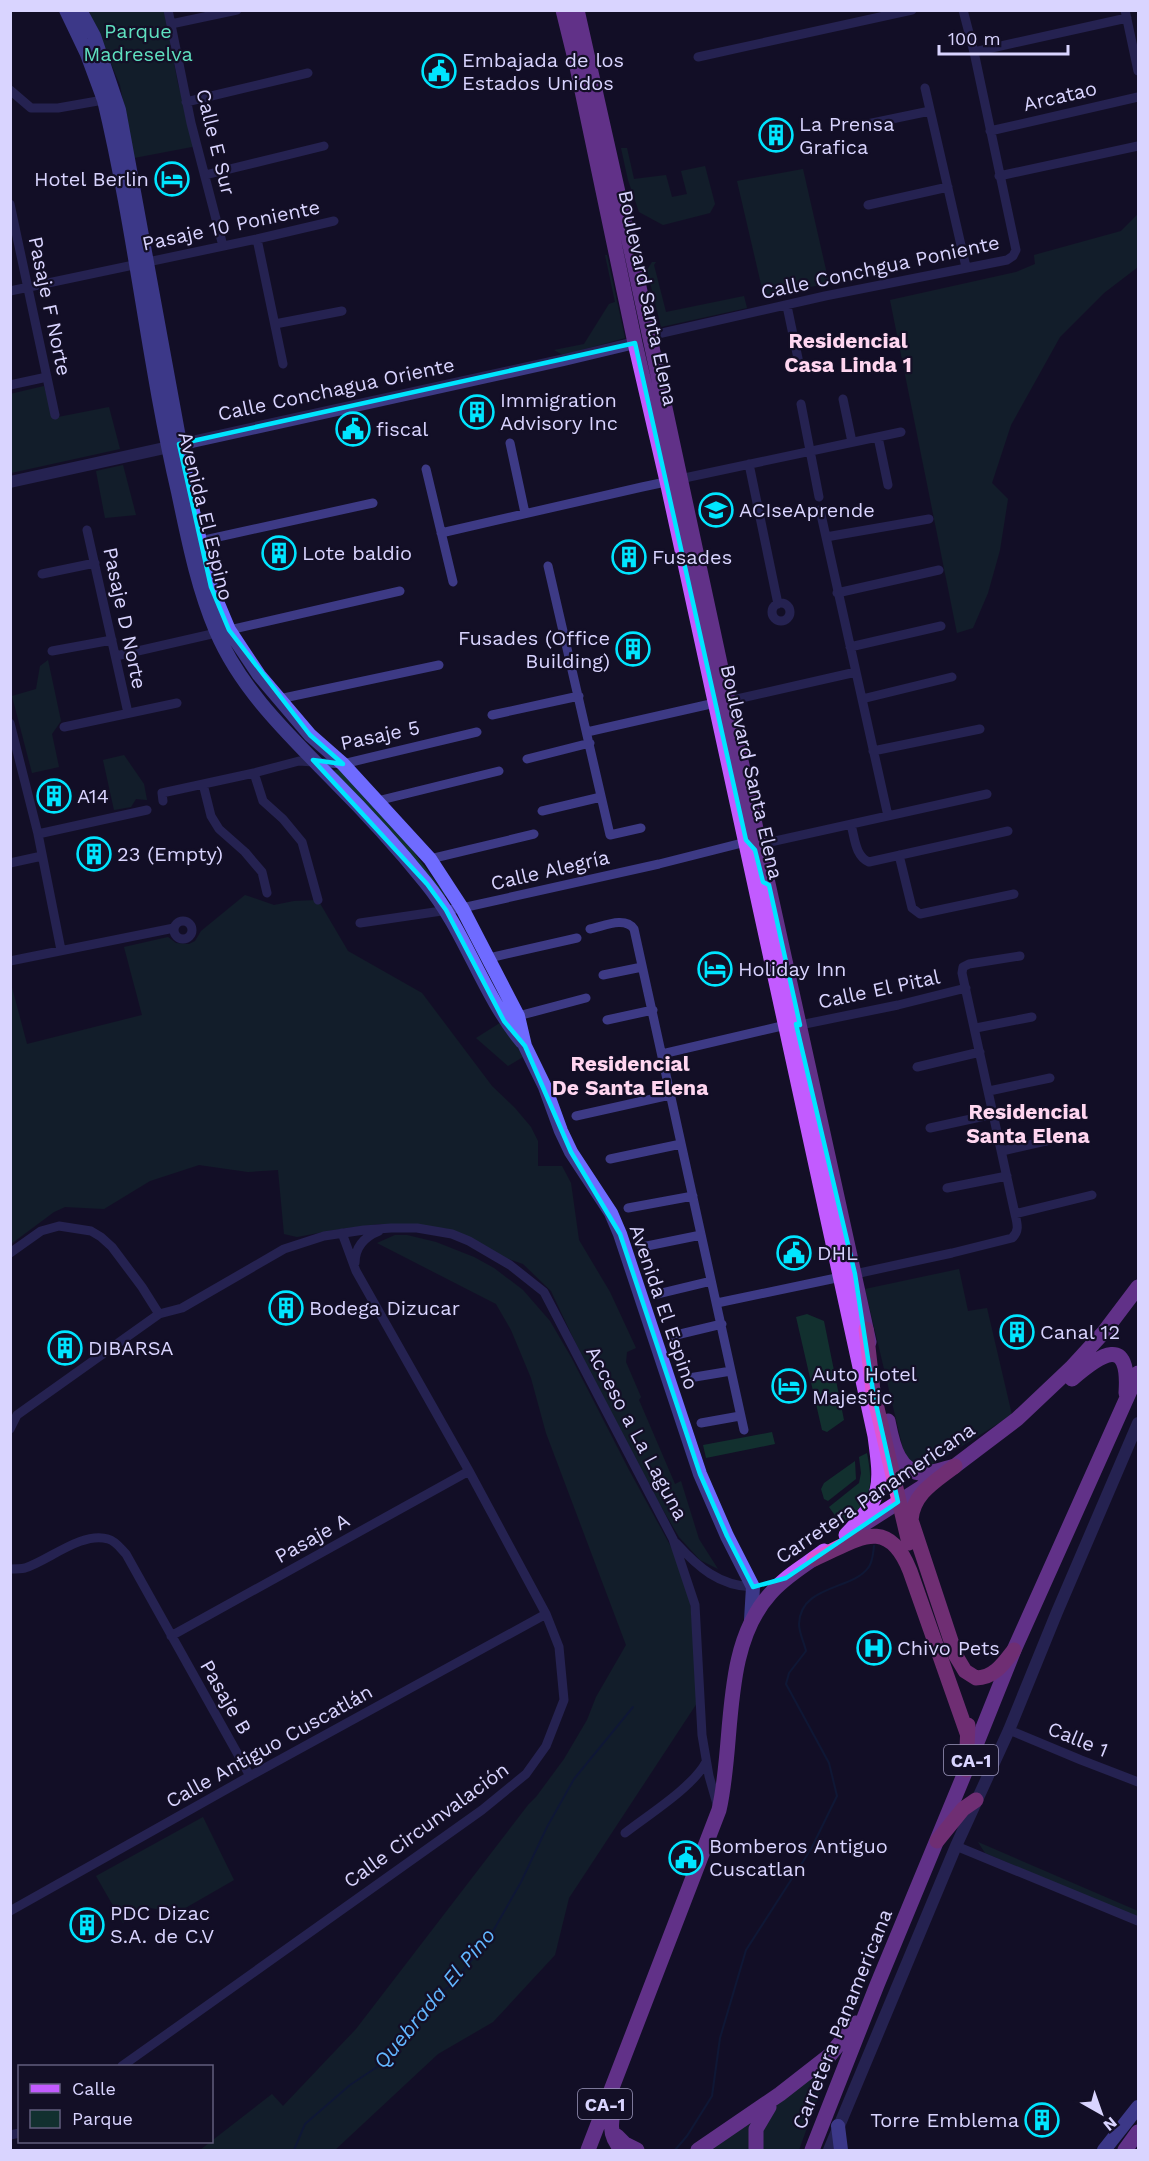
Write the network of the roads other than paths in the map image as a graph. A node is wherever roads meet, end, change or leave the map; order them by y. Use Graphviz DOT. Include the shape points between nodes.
graph roads {
  1 [pos="66,10"];
  2 [pos="80,10"];
  3 [pos="168,10"];
  4 [pos="237,10"];
  5 [pos="563,10"];
  6 [pos="577,10"];
  7 [pos="912,10"];
  8 [pos="963,10"];
  9 [pos="1126,14"];
  10 [pos="171,24"];
  11 [pos="974,52"];
  12 [pos="698,57"];
  13 [pos="1138,71"];
  14 [pos="308,73"];
  15 [pos="925,88"];
  16 [pos="10,90"];
  17 [pos="1138,97"];
  18 [pos="109,99"];
  19 [pos="186,102"];
  20 [pos="930,111"];
  21 [pos="853,127"];
  22 [pos="990,131"];
  23 [pos="1138,146"];
  24 [pos="324,147"];
  25 [pos="205,175"];
  26 [pos="999,176"];
  27 [pos="948,187"];
  28 [pos="10,204"];
  29 [pos="868,205"];
  30 [pos="334,221"];
  31 [pos="256,239"];
  32 [pos="223,246"];
  33 [pos="141,263"];
  34 [pos="966,267"];
  35 [pos="28,287"];
  36 [pos="10,291"];
  37 [pos="787,306"];
  38 [pos="342,311"];
  39 [pos="275,324"];
  40 [pos="642,340"];
  41 [pos="283,364"];
  42 [pos="800,368"];
  43 [pos="47,377"];
  44 [pos="10,386"];
  45 [pos="843,399"];
  46 [pos="801,404"];
  47 [pos="55,415"];
  48 [pos="901,432"];
  49 [pos="878,437"];
  50 [pos="852,442"];
  51 [pos="510,443"];
  52 [pos="173,445"];
  53 [pos="812,451"];
  54 [pos="749,464"];
  55 [pos="426,469"];
  56 [pos="674,480"];
  57 [pos="10,482"];
  58 [pos="888,485"];
  59 [pos="819,497"];
  60 [pos="373,503"];
  61 [pos="820,510"];
  62 [pos="525,513"];
  63 [pos="929,519"];
  64 [pos="87,530"];
  65 [pos="441,532"];
  66 [pos="826,537"];
  67 [pos="200,541"];
  68 [pos="95,563"];
  69 [pos="548,566"];
  70 [pos="939,570"];
  71 [pos="42,574"];
  72 [pos="453,582"];
  73 [pos="400,591"];
  74 [pos="837,593"];
  75 [pos="778,604"];
  76 [pos="941,626"];
  77 [pos="223,631"];
  78 [pos="112,640"];
  79 [pos="850,647"];
  80 [pos="52,651"];
  81 [pos="116,656"];
  82 [pos="439,665"];
  83 [pos="856,672"];
  84 [pos="952,677"];
  85 [pos="579,696"];
  86 [pos="279,699"];
  87 [pos="862,699"];
  88 [pos="722,702"];
  89 [pos="177,703"];
  90 [pos="128,713"];
  91 [pos="492,715"];
  92 [pos="10,723"];
  93 [pos="64,727"];
  94 [pos="980,729"];
  95 [pos="477,732"];
  96 [pos="587,732"];
  97 [pos="590,743"];
  98 [pos="873,751"];
  99 [pos="527,759"];
  100 [pos="313,760"];
  101 [pos="343,764"];
  102 [pos="15,767"];
  103 [pos="499,771"];
  104 [pos="254,772"];
  105 [pos="203,784"];
  106 [pos="987,794"];
  107 [pos="162,797"];
  108 [pos="601,797"];
  109 [pos="377,801"];
  110 [pos="147,810"];
  111 [pos="542,811"];
  112 [pos="888,816"];
  113 [pos="851,825"];
  114 [pos="641,828"];
  115 [pos="1008,831"];
  116 [pos="38,834"];
  117 [pos="534,834"];
  118 [pos="754,843"];
  119 [pos="898,855"];
  120 [pos="42,856"];
  121 [pos="430,859"];
  122 [pos="10,863"];
  123 [pos="267,893"];
  124 [pos="1014,894"];
  125 [pos="318,900"];
  126 [pos="462,908"];
  127 [pos="446,910"];
  128 [pos="360,923"];
  129 [pos="174,928"];
  130 [pos="590,929"];
  131 [pos="577,938"];
  132 [pos="61,950"];
  133 [pos="1020,956"];
  134 [pos="489,958"];
  135 [pos="10,961"];
  136 [pos="642,967"];
  137 [pos="603,975"];
  138 [pos="966,988"];
  139 [pos="586,998"];
  140 [pos="653,1010"];
  141 [pos="518,1016"];
  142 [pos="1032,1017"];
  143 [pos="607,1020"];
  144 [pos="793,1025"];
  145 [pos="976,1028"];
  146 [pos="525,1046"];
  147 [pos="980,1052"];
  148 [pos="662,1054"];
  149 [pos="917,1067"];
  150 [pos="1050,1078"];
  151 [pos="989,1091"];
  152 [pos="670,1095"];
  153 [pos="994,1114"];
  154 [pos="576,1116"];
  155 [pos="930,1128"];
  156 [pos="1072,1135"];
  157 [pos="681,1144"];
  158 [pos="1002,1151"];
  159 [pos="610,1159"];
  160 [pos="1007,1176"];
  161 [pos="947,1188"];
  162 [pos="1092,1195"];
  163 [pos="693,1196"];
  164 [pos="628,1208"];
  165 [pos="1015,1214"];
  166 [pos="392,1228"];
  167 [pos="342,1233"];
  168 [pos="701,1235"];
  169 [pos="642,1247"];
  170 [pos="10,1253"];
  171 [pos="356,1271"];
  172 [pos="848,1276"];
  173 [pos="711,1281"];
  174 [pos="1138,1287"];
  175 [pos="657,1294"];
  176 [pos="717,1303"];
  177 [pos="159,1314"];
  178 [pos="722,1324"];
  179 [pos="866,1329"];
  180 [pos="672,1335"];
  181 [pos="731,1371"];
  182 [pos="1138,1373"];
  183 [pos="689,1378"];
  184 [pos="1124,1405"];
  185 [pos="1029,1409"];
  186 [pos="14,1414"];
  187 [pos="740,1416"];
  188 [pos="701,1423"];
  189 [pos="1138,1423"];
  190 [pos="10,1429"];
  191 [pos="744,1430"];
  192 [pos="1136,1435"];
  193 [pos="956,1466"];
  194 [pos="469,1471"];
  195 [pos="846,1535"];
  196 [pos="673,1539"];
  197 [pos="814,1559"];
  198 [pos="10,1569"];
  199 [pos="786,1578"];
  200 [pos="753,1587"];
  201 [pos="546,1614"];
  202 [pos="751,1620"];
  203 [pos="171,1635"];
  204 [pos="1014,1650"];
  205 [pos="1009,1730"];
  206 [pos="967,1734"];
  207 [pos="706,1762"];
  208 [pos="966,1770"];
  209 [pos="250,1776"];
  210 [pos="1137,1780"];
  211 [pos="976,1800"];
  212 [pos="719,1810"];
  213 [pos="625,1833"];
  214 [pos="937,1841"];
  215 [pos="956,1846"];
  216 [pos="10,1911"];
  217 [pos="1138,1921"];
  218 [pos="653,1980"];
  219 [pos="877,1985"];
  220 [pos="622,2058"];
  221 [pos="125,2065"];
  222 [pos="780,2094"];
  223 [pos="1138,2107"];
  224 [pos="1138,2118"];
  225 [pos="610,2126"];
  226 [pos="838,2126"];
  227 [pos="1138,2132"];
  228 [pos="580,2151"];
  229 [pos="588,2151"];
  230 [pos="622,2151"];
  231 [pos="638,2151"];
  232 [pos="698,2151"];
  233 [pos="756,2151"];
  234 [pos="812,2151"];
  235 [pos="829,2151"];
  236 [pos="841,2151"];
  237 [pos="1104,2151"];
  238 [pos="1114,2151"];
  239 [pos="1125,2151"];
  1 -- 18 [label="main road, Avenida El Espino"];
  2 -- 18 [label="main road, Avenida El Espino" via="94,36"];
  3 -- 10 [label="street, Calle E Sur"];
  4 -- 10 [label="street"];
  5 -- 40 [label="main road, Boulevard Santa Elena" via="624,284"];
  6 -- 40 [label="main road, Boulevard Santa Elena" via="633,259"];
  7 -- 12 [label="street"];
  8 -- 11 [label="street, Calle Conchgua Poniente"];
  9 -- 11 [label="street"];
  9 -- 13 [label="street"];
  10 -- 19 [label="street, Calle E Sur"];
  11 -- 22 [label="street, Calle Conchgua Poniente"];
  14 -- 19 [label="street"];
  15 -- 20 [label="street"];
  16 -- 18 [label="street" via="31,108 58,108"];
  17 -- 22 [label="street, Arcatao"];
  18 -- 33 [label="main road, Avenida El Espino"];
  19 -- 25 [label="street, Calle E Sur"];
  20 -- 21 [label="street"];
  20 -- 27 [label="street"];
  22 -- 26 [label="street, Calle Conchgua Poniente"];
  23 -- 26 [label="street"];
  24 -- 25 [label="street"];
  25 -- 32 [label="street, Calle E Sur"];
  26 -- 34 [label="street, Calle Conchgua Poniente" via="1016,250 1007,260"];
  27 -- 29 [label="street"];
  27 -- 34 [label="street"];
  28 -- 35 [label="street, Pasaje F Norte"];
  30 -- 31 [label="street, Pasaje 10 Poniente"];
  31 -- 32 [label="street, Pasaje 10 Poniente"];
  31 -- 39 [label="street"];
  32 -- 33 [label="street, Pasaje 10 Poniente"];
  33 -- 35 [label="street, Pasaje 10 Poniente"];
  33 -- 52 [label="main road, Avenida El Espino"];
  34 -- 37 [label="street, Calle Conchgua Poniente"];
  35 -- 36 [label="street, Pasaje 10 Poniente"];
  35 -- 43 [label="street, Pasaje F Norte"];
  37 -- 40 [label="street, Calle Conchgua Poniente"];
  37 -- 42 [label="street"];
  38 -- 39 [label="street"];
  39 -- 41 [label="street"];
  40 -- 52 [label="street, Calle Conchagua Oriente"];
  40 -- 56 [label="main road, Boulevard Santa Elena"];
  40 -- 56 [label="main road, Boulevard Santa Elena" via="639,344 645,351 654,387 663,400"];
  43 -- 44 [label="street"];
  43 -- 47 [label="street, Pasaje F Norte"];
  45 -- 50 [label="street"];
  46 -- 53 [label="street"];
  48 -- 49 [label="street"];
  49 -- 50 [label="street"];
  49 -- 58 [label="street"];
  50 -- 53 [label="street"];
  51 -- 62 [label="street"];
  52 -- 57 [label="street, Calle Conchagua Oriente"];
  52 -- 67 [label="main road, Avenida El Espino"];
  52 -- 77 [label="main road, Avenida El Espino" via="196,573"];
  53 -- 54 [label="street"];
  53 -- 59 [label="street"];
  54 -- 56 [label="street"];
  54 -- 75 [label="street"];
  55 -- 65 [label="street"];
  56 -- 62 [label="street"];
  56 -- 88 [label="main road, Boulevard Santa Elena"];
  60 -- 67 [label="street"];
  61 -- 66 [label="street"];
  62 -- 65 [label="street"];
  63 -- 66 [label="street"];
  64 -- 68 [label="street, Pasaje D Norte"];
  65 -- 72 [label="street"];
  66 -- 74 [label="street"];
  67 -- 77 [label="main road, Avenida El Espino"];
  68 -- 71 [label="street"];
  68 -- 78 [label="street, Pasaje D Norte"];
  69 -- 85 [label="street"];
  70 -- 74 [label="street"];
  73 -- 77 [label="street"];
  74 -- 79 [label="street"];
  76 -- 79 [label="street"];
  77 -- 81 [label="street"];
  77 -- 86 [label="main road, Avenida El Espino"];
  77 -- 100 [label="main road, Avenida El Espino" via="245,681 279,727"];
  78 -- 80 [label="street"];
  78 -- 81 [label="street, Pasaje D Norte"];
  79 -- 83 [label="street"];
  81 -- 90 [label="street, Pasaje D Norte"];
  82 -- 86 [label="street"];
  83 -- 87 [label="street"];
  83 -- 88 [label="street"];
  84 -- 87 [label="street"];
  85 -- 91 [label="street"];
  85 -- 96 [label="street"];
  86 -- 101 [label="main road, Avenida El Espino" via="310,735"];
  87 -- 98 [label="street"];
  88 -- 96 [label="street"];
  88 -- 118 [label="main road, Boulevard Santa Elena"];
  88 -- 118 [label="main road, Boulevard Santa Elena" via="737,801 743,806 751,838 757,844"];
  89 -- 90 [label="street"];
  90 -- 93 [label="street"];
  92 -- 102 [label="street"];
  94 -- 98 [label="street"];
  95 -- 101 [label="street, Pasaje 5"];
  96 -- 97 [label="street"];
  97 -- 99 [label="street"];
  97 -- 108 [label="street"];
  98 -- 112 [label="street"];
  100 -- 101 [label="street, Pasaje 5"];
  100 -- 104 [label="street, Pasaje 5"];
  100 -- 127 [label="main road, Avenida El Espino" via="391,842"];
  101 -- 109 [label="main road, Avenida El Espino"];
  102 -- 116 [label="street"];
  103 -- 109 [label="street"];
  104 -- 105 [label="street, Pasaje 5"];
  104 -- 125 [label="street" via="263,801 302,842"];
  105 -- 107 [label="street, Pasaje 5"];
  105 -- 123 [label="street" via="211,816 262,872"];
  106 -- 112 [label="street, Calle Alegría"];
  108 -- 111 [label="street"];
  108 -- 114 [label="street" via="610,835"];
  109 -- 121 [label="main road, Avenida El Espino"];
  110 -- 116 [label="street"];
  112 -- 113 [label="street, Calle Alegría"];
  113 -- 118 [label="street, Calle Alegría"];
  113 -- 119 [label="street" via="862,859 869,862"];
  115 -- 119 [label="street"];
  116 -- 120 [label="street"];
  117 -- 121 [label="street"];
  118 -- 126 [label="street, Calle Alegría"];
  118 -- 144 [label="main road, Boulevard Santa Elena" via="769,885"];
  118 -- 144 [label="main road, Boulevard Santa Elena" via="777,983"];
  119 -- 124 [label="street" via="912,908 920,914"];
  120 -- 122 [label="street"];
  120 -- 132 [label="street"];
  121 -- 126 [label="main road, Avenida El Espino"];
  126 -- 127 [label="street, Calle Alegría"];
  126 -- 134 [label="main road, Avenida El Espino"];
  127 -- 128 [label="street, Calle Alegría"];
  127 -- 146 [label="main road, Avenida El Espino" via="504,1021"];
  129 -- 132 [label="street"];
  130 -- 136 [label="street" via="623,921 630,924"];
  131 -- 134 [label="street"];
  132 -- 135 [label="street"];
  133 -- 138 [label="street" via="963,967"];
  134 -- 141 [label="main road, Avenida El Espino"];
  136 -- 137 [label="street"];
  136 -- 140 [label="street"];
  138 -- 144 [label="street, Calle El Pital"];
  138 -- 145 [label="street"];
  139 -- 141 [label="street"];
  140 -- 143 [label="street"];
  140 -- 148 [label="street"];
  141 -- 146 [label="main road, Avenida El Espino"];
  142 -- 145 [label="street"];
  144 -- 148 [label="street, Calle El Pital"];
  144 -- 172 [label="main road, Boulevard Santa Elena"];
  144 -- 172 [label="main road, Boulevard Santa Elena" via="812,1081"];
  145 -- 147 [label="street"];
  146 -- 200 [label="main road, Avenida El Espino" via="571,1152 611,1213 700,1474"];
  147 -- 149 [label="street"];
  147 -- 151 [label="street"];
  148 -- 152 [label="street"];
  150 -- 151 [label="street"];
  151 -- 153 [label="street"];
  152 -- 154 [label="street"];
  152 -- 157 [label="street"];
  153 -- 155 [label="street"];
  153 -- 158 [label="street"];
  156 -- 158 [label="street"];
  157 -- 159 [label="street"];
  157 -- 163 [label="street"];
  158 -- 160 [label="street"];
  160 -- 161 [label="street"];
  160 -- 165 [label="street"];
  162 -- 165 [label="street"];
  163 -- 164 [label="street"];
  163 -- 168 [label="street"];
  165 -- 172 [label="street" via="1018,1229 1012,1238"];
  166 -- 167 [label="street, Acceso a La Laguna"];
  166 -- 171 [label="street" via="376,1232 362,1242 356,1253"];
  166 -- 196 [label="street, Acceso a La Laguna" via="417,1228 470,1241 544,1292"];
  167 -- 171 [label="street, Calle Circunvalación"];
  167 -- 177 [label="street" via="284,1249 182,1308"];
  168 -- 169 [label="street"];
  168 -- 173 [label="street"];
  170 -- 177 [label="street" via="50,1228 91,1231 112,1247"];
  171 -- 194 [label="street, Calle Circunvalación"];
  172 -- 176 [label="street"];
  172 -- 179 [label="main road, Boulevard Santa Elena"];
  172 -- 195 [label="main road, Boulevard Santa Elena" via="879,1474 876,1497"];
  173 -- 175 [label="street"];
  173 -- 176 [label="street"];
  174 -- 185 [label="main road, Carretera Panamericana / CA-1" via="1098,1339"];
  176 -- 178 [label="street"];
  177 -- 186 [label="street"];
  178 -- 180 [label="street"];
  178 -- 181 [label="street"];
  179 -- 193 [label="main road, Boulevard Santa Elena" via="891,1436 902,1463 919,1473"];
  179 -- 206 [label="highway, bridge" via="873,1391 909,1543 968,1719"];
  181 -- 183 [label="street"];
  181 -- 187 [label="street"];
  182 -- 184 [label="main road, Carretera Panamericana / CA-1"];
  184 -- 185 [label="main road" via="1124,1363 1110,1354 1096,1359"];
  184 -- 204 [label="main road, Carretera Panamericana / CA-1"];
  185 -- 193 [label="main road, Carretera Panamericana / CA-1"];
  186 -- 190 [label="street"];
  187 -- 188 [label="street"];
  187 -- 191 [label="street"];
  189 -- 192 [label="street, Carretera Panamericana"];
  192 -- 205 [label="street, Carretera Panamericana"];
  193 -- 195 [label="main road, Carretera Panamericana / CA-1"];
  193 -- 204 [label="highway" via="921,1493 910,1520 956,1656 965,1671 976,1678 991,1675"];
  194 -- 201 [label="street, Calle Circunvalación"];
  194 -- 203 [label="street, Pasaje A"];
  195 -- 197 [label="main road, Carretera Panamericana / CA-1"];
  196 -- 200 [label="street" via="715,1578"];
  196 -- 207 [label="street, Acceso a La Laguna" via="695,1605"];
  197 -- 199 [label="main road, Carretera Panamericana / CA-1"];
  197 -- 206 [label="highway" via="874,1535 887,1538 898,1548 910,1571"];
  198 -- 203 [label="street, Pasaje B" via="24,1568 91,1539 108,1539 126,1554"];
  199 -- 200 [label="main road"];
  199 -- 202 [label="main road, Carretera Panamericana / CA-1"];
  200 -- 202 [label="main road"];
  201 -- 209 [label="street, Calle Antiguo Cuscatlán"];
  201 -- 221 [label="street, Calle Circunvalación" via="559,1647 564,1700 546,1746 526,1773 482,1810"];
  202 -- 212 [label="main road, Carretera Panamericana / CA-1" via="736,1670"];
  203 -- 209 [label="street, Pasaje B"];
  204 -- 208 [label="main road, Carretera Panamericana / CA-1"];
  205 -- 210 [label="street, Calle 1"];
  205 -- 211 [label="street, Carretera Panamericana"];
  206 -- 208 [label="highway"];
  207 -- 212 [label="street, Acceso a La Laguna"];
  207 -- 213 [label="street" via="683,1788"];
  208 -- 214 [label="main road, Carretera Panamericana / CA-1"];
  209 -- 216 [label="street, Calle Antiguo Cuscatlán"];
  211 -- 214 [label="highway" via="963,1809"];
  211 -- 215 [label="street, Carretera Panamericana"];
  212 -- 218 [label="main road, Carretera Panamericana / CA-1"];
  214 -- 219 [label="main road, Carretera Panamericana / CA-1"];
  215 -- 217 [label="street"];
  215 -- 226 [label="street, Carretera Panamericana"];
  218 -- 220 [label="main road, Carretera Panamericana / CA-1"];
  218 -- 225 [label="main road"];
  219 -- 222 [label="main road" via="839,2046"];
  219 -- 234 [label="main road, Carretera Panamericana / CA-1"];
  220 -- 228 [label="main road"];
  220 -- 229 [label="main road, Carretera Panamericana / CA-1"];
  222 -- 232 [label="main road"];
  222 -- 233 [label="main road" via="758,2123"];
  223 -- 237 [label="main road"];
  224 -- 238 [label="main road"];
  225 -- 230 [label="main road"];
  225 -- 231 [label="main road" via="620,2140"];
  226 -- 235 [label="street, Carretera Panamericana"];
  226 -- 236 [label="main road"];
  227 -- 239 [label="main road"];
}
